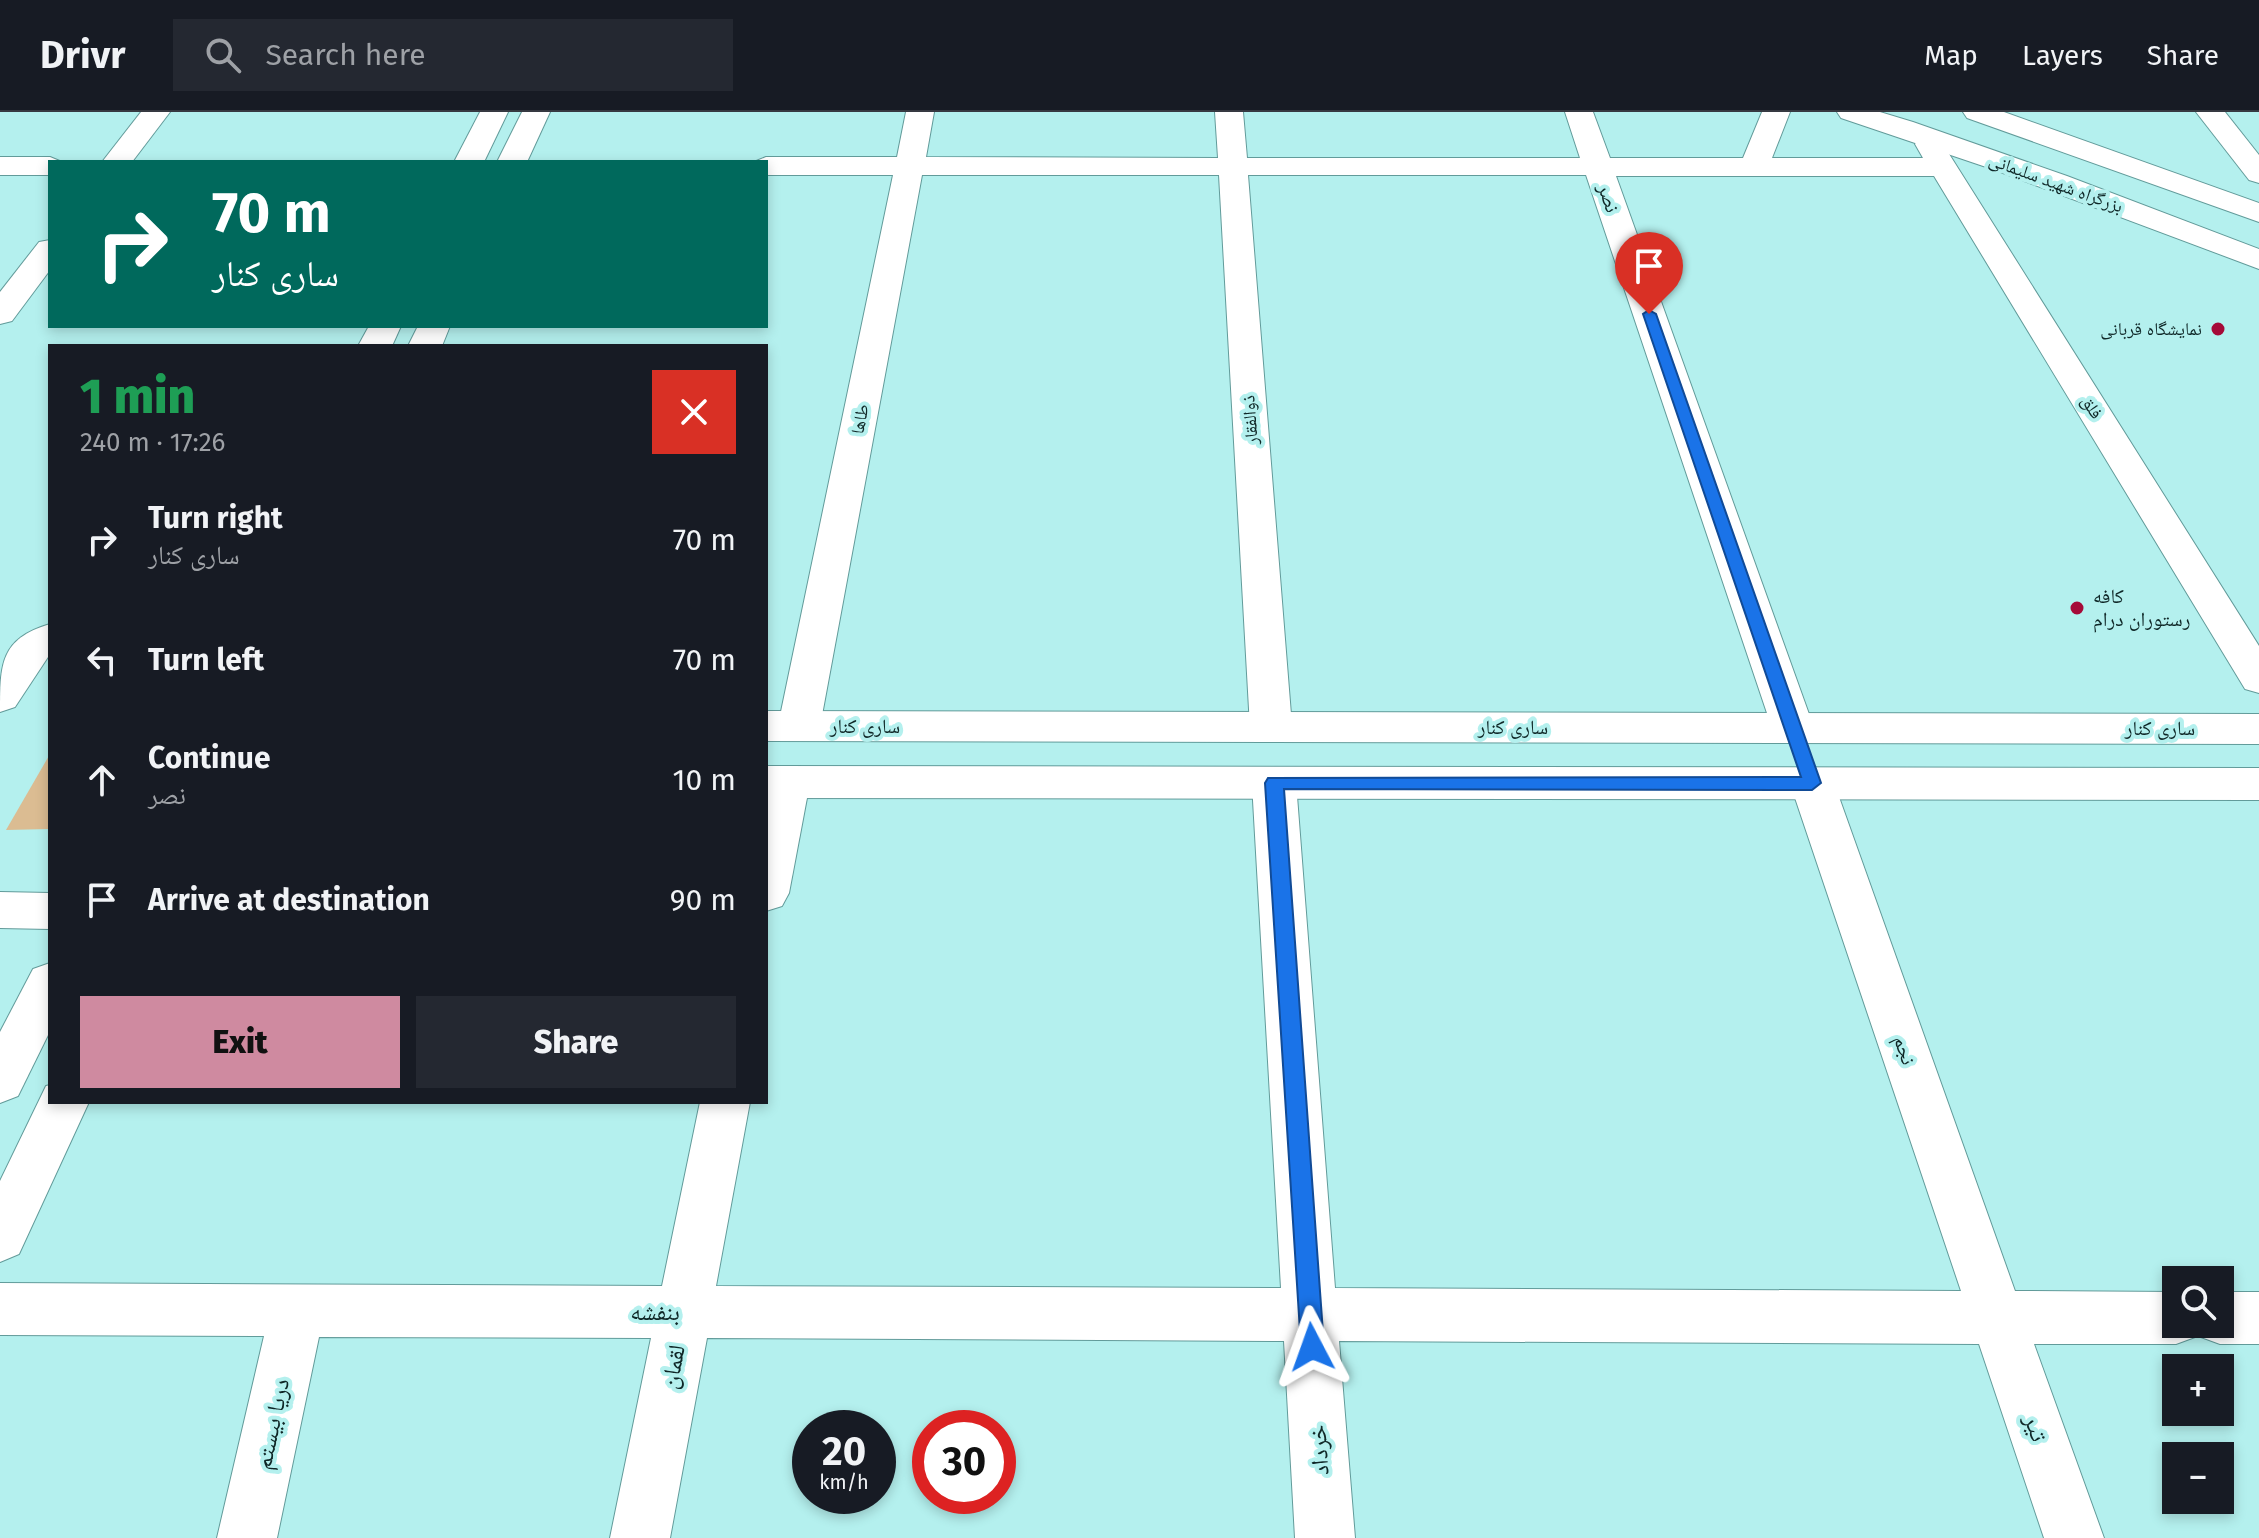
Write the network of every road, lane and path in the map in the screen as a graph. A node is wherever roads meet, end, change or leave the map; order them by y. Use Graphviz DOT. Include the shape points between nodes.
graph roads {
  1 [pos="156,112"];
  2 [pos="494,112"];
  3 [pos="536,112"];
  4 [pos="920,112"];
  5 [pos="1229,112"];
  6 [pos="1579,112"];
  7 [pos="1776,112"];
  8 [pos="1851,112"];
  9 [pos="1977,112"];
  10 [pos="2210,112"];
  11 [pos="1924,135"];
  12 [pos="119,160"];
  13 [pos="470,160"];
  14 [pos="513,160"];
  15 [pos="0,166"];
  16 [pos="48,166"];
  17 [pos="768,166"];
  18 [pos="909,166"];
  19 [pos="1233,166"];
  20 [pos="2257,166"];
  21 [pos="1598,167"];
  22 [pos="1754,167"];
  23 [pos="1944,167"];
  24 [pos="2259,213"];
  25 [pos="48,252"];
  26 [pos="2259,260"];
  27 [pos="0,314"];
  28 [pos="48,639"];
  29 [pos="2259,679"];
  30 [pos="0,697"];
  31 [pos="783,726"];
  32 [pos="1271,727"];
  33 [pos="1793,728"];
  34 [pos="2259,729"];
  35 [pos="777,782"];
  36 [pos="1274,783"];
  37 [pos="1812,783"];
  38 [pos="2259,784"];
  39 [pos="768,873"];
  40 [pos="0,910"];
  41 [pos="48,911"];
  42 [pos="48,987"];
  43 [pos="0,1081"];
  44 [pos="63,1104"];
  45 [pos="725,1104"];
  46 [pos="0,1237"];
  47 [pos="0,1309"];
  48 [pos="297,1311"];
  49 [pos="684,1312"];
  50 [pos="1310,1315"];
  51 [pos="1998,1317"];
  52 [pos="2162,1318"];
  53 [pos="2234,1318"];
  54 [pos="2259,1318"];
  55 [pos="247,1538"];
  56 [pos="640,1538"];
  57 [pos="1325,1538"];
  58 [pos="2074,1538"];
  1 -- 12 [label="main road"];
  2 -- 13 [label="main road"];
  3 -- 14 [label="main road"];
  4 -- 18 [label="main road, طاها"];
  5 -- 19 [label="main road, ذوالفقار"];
  6 -- 21 [label="main road, نصر"];
  7 -- 22 [label="main road"];
  8 -- 11 [label="main road, بزرگراه شهید سلیمانی"];
  9 -- 24 [label="main road, بزرگراه شهید سلیمانی"];
  10 -- 20 [label="main road"];
  11 -- 23 [label="main road, فلق"];
  11 -- 26 [label="main road, بزرگراه شهید سلیمانی"];
  15 -- 16 [label="main road"];
  17 -- 18 [label="main road"];
  18 -- 19 [label="main road"];
  18 -- 31 [label="main road, طاها"];
  19 -- 21 [label="main road"];
  19 -- 32 [label="main road, ذوالفقار"];
  21 -- 22 [label="main road"];
  21 -- 33 [label="main road, نصر"];
  22 -- 23 [label="main road"];
  23 -- 29 [label="main road, فلق"];
  25 -- 27 [label="main road"];
  28 -- 30 [label="main road" via="32,646"];
  31 -- 32 [label="main road, ساری کنار"];
  31 -- 35 [label="main road, طاها"];
  32 -- 33 [label="main road, ساری کنار"];
  32 -- 36 [label="main road, ذوالفقار"];
  33 -- 34 [label="main road, ساری کنار"];
  33 -- 37 [label="main road, نصر"];
  35 -- 36 [label="main road"];
  35 -- 39 [label="main road"];
  36 -- 37 [label="main road"];
  36 -- 50 [label="main road, خرداد"];
  37 -- 38 [label="main road"];
  37 -- 51 [label="main road, نجم"];
  40 -- 41 [label="main road"];
  42 -- 43 [label="main road"];
  44 -- 46 [label="main road"];
  45 -- 49 [label="main road, لقمان"];
  47 -- 48 [label="main road, بنفشه"];
  48 -- 49 [label="main road, بنفشه"];
  48 -- 55 [label="main road, دریا بیستم"];
  49 -- 50 [label="main road, بنفشه"];
  49 -- 56 [label="main road, لقمان"];
  50 -- 51 [label="main road, بنفشه"];
  50 -- 57 [label="main road, خرداد"];
  51 -- 52 [label="main road, بنفشه"];
  51 -- 58 [label="main road, تیر"];
  53 -- 54 [label="main road"];
}
